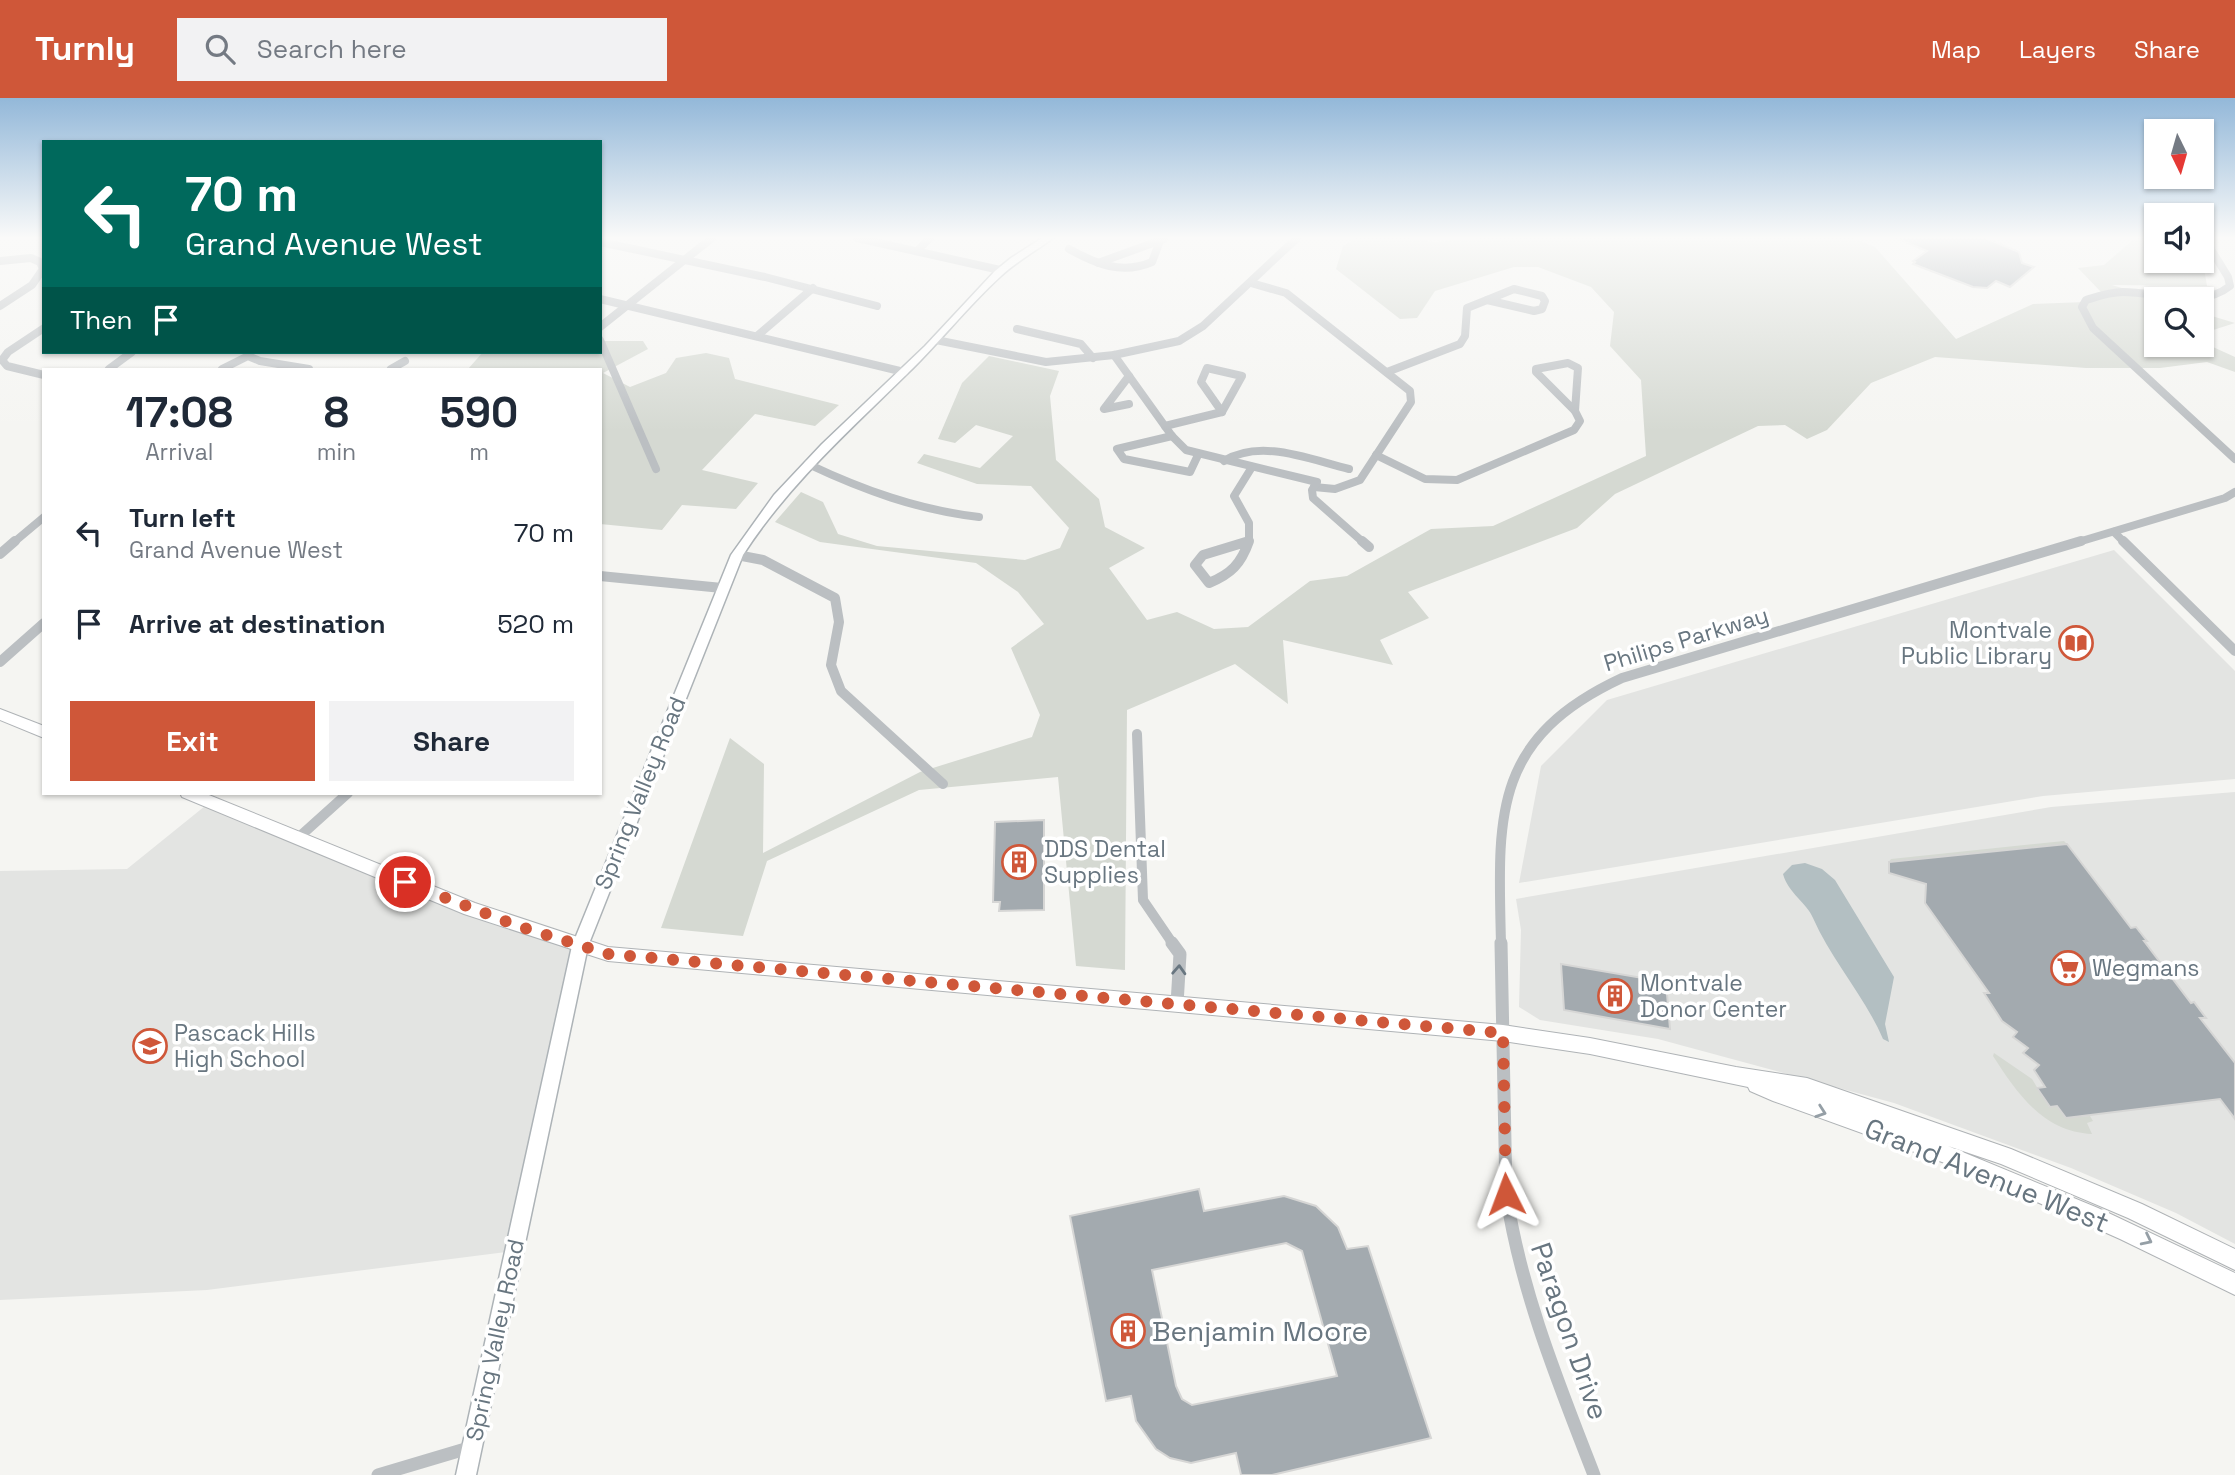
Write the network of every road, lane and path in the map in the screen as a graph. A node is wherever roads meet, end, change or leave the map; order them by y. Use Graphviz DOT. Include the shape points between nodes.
graph roads {
  1 [pos="614,302"];
  2 [pos="633,302"];
  3 [pos="796,302"];
  4 [pos="864,302"];
  5 [pos="971,302"];
  6 [pos="1230,302"];
  7 [pos="1298,302"];
  8 [pos="1482,302"];
  9 [pos="1497,302"];
  10 [pos="1545,302"];
  11 [pos="2085,302"];
  12 [pos="629,306"];
  13 [pos="877,306"];
  14 [pos="602,326"];
  15 [pos="42,329"];
  16 [pos="1017,329"];
  17 [pos="757,336"];
  18 [pos="936,340"];
  19 [pos="602,345"];
  20 [pos="128,354"];
  21 [pos="1114,355"];
  22 [pos="1093,358"];
  23 [pos="405,361"];
  24 [pos="110,368"];
  25 [pos="224,368"];
  26 [pos="302,368"];
  27 [pos="393,368"];
  28 [pos="904,372"];
  29 [pos="1387,372"];
  30 [pos="42,375"];
  31 [pos="1129,376"];
  32 [pos="1129,404"];
  33 [pos="1575,411"];
  34 [pos="1222,412"];
  35 [pos="1165,426"];
  36 [pos="1172,436"];
  37 [pos="1198,455"];
  38 [pos="1376,455"];
  39 [pos="2235,459"];
  40 [pos="1224,461"];
  41 [pos="808,464"];
  42 [pos="1252,467"];
  43 [pos="656,469"];
  44 [pos="1349,470"];
  45 [pos="1314,487"];
  46 [pos="2235,492"];
  47 [pos="979,517"];
  48 [pos="42,519"];
  49 [pos="2114,532"];
  50 [pos="1249,541"];
  51 [pos="1368,547"];
  52 [pos="0,554"];
  53 [pos="737,555"];
  54 [pos="602,576"];
  55 [pos="722,588"];
  56 [pos="42,625"];
  57 [pos="2235,651"];
  58 [pos="0,662"];
  59 [pos="0,714"];
  60 [pos="42,731"];
  61 [pos="1137,734"];
  62 [pos="943,784"];
  63 [pos="193,795"];
  64 [pos="346,795"];
  65 [pos="298,838"];
  66 [pos="580,946"];
  67 [pos="1177,1004"];
  68 [pos="1503,1033"];
  69 [pos="1736,1076"];
  70 [pos="2235,1260"];
  71 [pos="2235,1284"];
  72 [pos="472,1447"];
  73 [pos="378,1475"];
  74 [pos="466,1475"];
  75 [pos="1594,1475"];
  1 -- 12 [label="street"];
  2 -- 12 [label="street"];
  3 -- 17 [label="street"];
  4 -- 13 [label="street"];
  5 -- 18 [label="street, Spring Valley Road"];
  6 -- 21 [label="street" via="1186,337"];
  7 -- 29 [label="street"];
  8 -- 29 [label="street" via="1468,308 1460,344"];
  9 -- 10 [label="street" via="1534,311 1542,309"];
  11 -- 39 [label="street" via="2082,307 2093,328"];
  12 -- 14 [label="street"];
  12 -- 17 [label="street"];
  15 -- 30 [label="street" via="2,360 7,366"];
  16 -- 22 [label="street" via="1082,344"];
  17 -- 28 [label="street"];
  18 -- 22 [label="street" via="1046,362"];
  18 -- 28 [label="street, Spring Valley Road"];
  19 -- 43 [label="street"];
  20 -- 24 [label="street"];
  21 -- 22 [label="street"];
  21 -- 31 [label="street"];
  23 -- 27 [label="street"];
  25 -- 26 [label="street" via="248,356"];
  28 -- 41 [label="street, Spring Valley Road"];
  29 -- 38 [label="street" via="1406,385 1412,397"];
  31 -- 32 [label="street" via="1104,409"];
  31 -- 35 [label="street"];
  33 -- 33 [label="street" via="1576,366 1538,367 1536,372"];
  33 -- 38 [label="street" via="1580,421 1574,429 1457,480 1425,479"];
  34 -- 34 [label="street" via="1242,376 1207,368 1201,382"];
  34 -- 35 [label="street"];
  35 -- 36 [label="street"];
  36 -- 37 [label="street"];
  36 -- 37 [label="street" via="1117,449 1125,459 1190,472"];
  37 -- 40 [label="street"];
  38 -- 45 [label="street" via="1353,484 1335,489"];
  40 -- 42 [label="street"];
  40 -- 44 [label="street" via="1236,452 1252,449"];
  41 -- 47 [label="street" via="896,502 940,514"];
  41 -- 53 [label="street, Spring Valley Road"];
  42 -- 45 [label="street" via="1317,482"];
  42 -- 50 [label="street" via="1234,496 1250,521"];
  45 -- 51 [label="street" via="1313,498"];
  46 -- 49 [label="street, Philips Parkway"];
  48 -- 52 [label="street"];
  49 -- 57 [label="street"];
  49 -- 68 [label="street, Philips Parkway" via="1636,673 1561,711 1522,756 1502,811 1498,872"];
  50 -- 50 [label="street" via="1200,556 1197,570 1209,583 1228,575 1240,565"];
  53 -- 55 [label="street, Spring Valley Road"];
  53 -- 62 [label="street" via="763,560 835,598 840,616 829,660 835,682"];
  54 -- 55 [label="street"];
  55 -- 66 [label="street, Spring Valley Road"];
  56 -- 58 [label="street"];
  59 -- 60 [label="main road"];
  67 -- 61 [label="street, one-way" via="1180,954 1143,900"];
  63 -- 65 [label="main road, Grand Avenue West"];
  64 -- 65 [label="street"];
  65 -- 66 [label="main road, Grand Avenue West" via="470,909"];
  66 -- 67 [label="main road, Grand Avenue West" via="618,955"];
  66 -- 72 [label="street, Spring Valley Road"];
  67 -- 68 [label="main road, Grand Avenue West"];
  68 -- 69 [label="main road, Grand Avenue West" via="1623,1051"];
  68 -- 75 [label="street, Paragon Drive" via="1505,1169 1514,1247 1536,1322"];
  69 -- 70 [label="main road, Grand Avenue West" via="1807,1087 1936,1129 2073,1184"];
  69 -- 71 [label="main road, Grand Avenue West, one-way" via="1814,1110 2003,1177"];
  72 -- 73 [label="street"];
  72 -- 74 [label="street, Spring Valley Road"];
}
